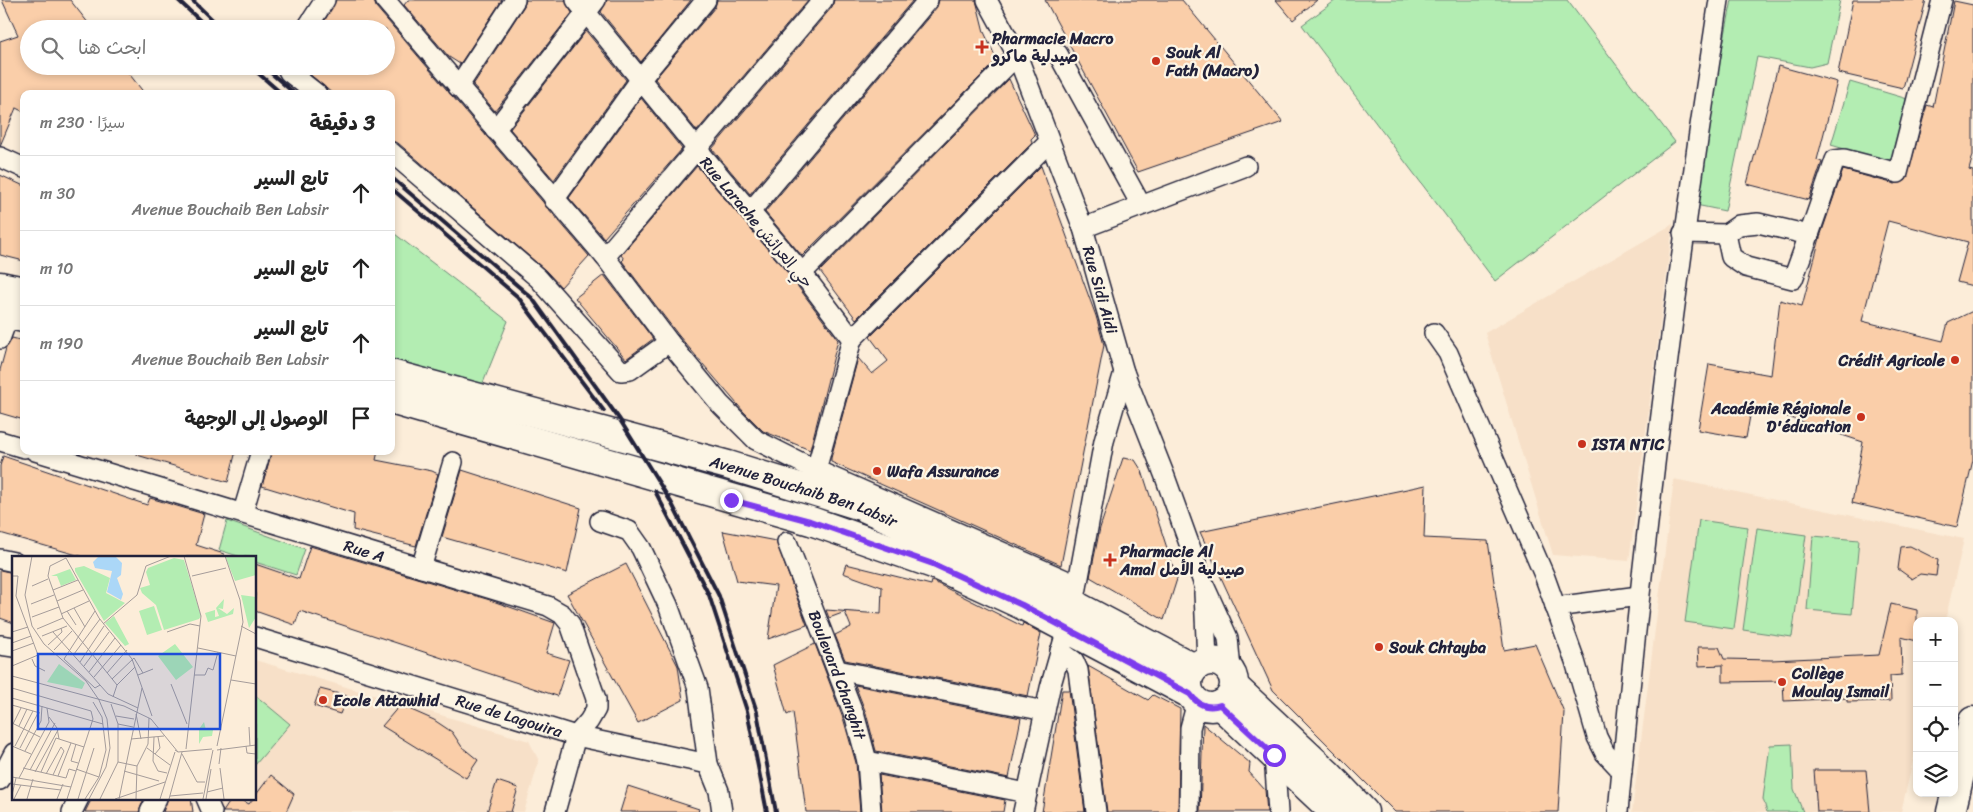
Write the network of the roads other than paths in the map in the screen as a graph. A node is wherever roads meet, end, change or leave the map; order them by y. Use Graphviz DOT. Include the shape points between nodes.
graph roads {
  1 [pos="325,0"];
  2 [pos="515,0"];
  3 [pos="706,0"];
  4 [pos="823,0"];
  5 [pos="928,0"];
  6 [pos="987,0"];
  7 [pos="1718,0"];
  8 [pos="1942,0"];
  9 [pos="389,2"];
  10 [pos="586,4"];
  11 [pos="312,20"];
  12 [pos="1017,55"];
  13 [pos="293,75"];
  14 [pos="640,80"];
  15 [pos="458,86"];
  16 [pos="312,90"];
  17 [pos="495,130"];
  18 [pos="1049,142"];
  19 [pos="697,150"];
  20 [pos="395,155"];
  21 [pos="0,157"];
  22 [pos="20,166"];
  23 [pos="1246,166"];
  24 [pos="554,200"];
  25 [pos="1141,205"];
  26 [pos="750,212"];
  27 [pos="1083,228"];
  28 [pos="1683,233"];
  29 [pos="1726,234"];
  30 [pos="1809,235"];
  31 [pos="605,257"];
  32 [pos="802,273"];
  33 [pos="0,286"];
  34 [pos="20,290"];
  35 [pos="1434,333"];
  36 [pos="852,339"];
  37 [pos="668,342"];
  38 [pos="1124,372"];
  39 [pos="395,375"];
  40 [pos="395,401"];
  41 [pos="0,441"];
  42 [pos="20,447"];
  43 [pos="49,455"];
  44 [pos="260,455"];
  45 [pos="453,462"];
  46 [pos="816,470"];
  47 [pos="243,512"];
  48 [pos="600,521"];
  49 [pos="787,542"];
  50 [pos="421,568"];
  51 [pos="1204,585"];
  52 [pos="1076,595"];
  53 [pos="1639,596"];
  54 [pos="1555,607"];
  55 [pos="256,637"];
  56 [pos="1063,640"];
  57 [pos="837,670"];
  58 [pos="1210,684"];
  59 [pos="1045,711"];
  60 [pos="1973,721"];
  61 [pos="576,736"];
  62 [pos="1274,755"];
  63 [pos="12,757"];
  64 [pos="867,761"];
  65 [pos="708,764"];
  66 [pos="1622,771"];
  67 [pos="0,780"];
  68 [pos="1027,793"];
  69 [pos="79,800"];
  70 [pos="156,800"];
  71 [pos="207,800"];
  72 [pos="72,812"];
  73 [pos="150,812"];
  74 [pos="212,812"];
  75 [pos="555,812"];
  76 [pos="722,812"];
  77 [pos="871,812"];
  78 [pos="1023,812"];
  79 [pos="1096,812"];
  80 [pos="1189,812"];
  81 [pos="1278,812"];
  82 [pos="1334,812"];
  83 [pos="1364,812"];
  84 [pos="1618,812"];
  85 [pos="1951,812"];
  1 -- 11 [label="street"];
  2 -- 15 [label="street"];
  3 -- 14 [label="street"];
  4 -- 19 [label="street"];
  5 -- 26 [label="street"];
  6 -- 12 [label="street, Rue Sidi Aidi"];
  7 -- 28 [label="street"];
  8 -- 30 [label="street" via="1898,172 1844,159 1835,160"];
  9 -- 15 [label="street"];
  10 -- 14 [label="street, Rue Larache حي العرائش"];
  10 -- 17 [label="street"];
  12 -- 18 [label="street, Rue Sidi Aidi"];
  12 -- 25 [label="street" via="1037,47 1048,48 1058,54"];
  12 -- 32 [label="street"];
  13 -- 16 [label="street"];
  14 -- 19 [label="street, Rue Larache حي العرائش"];
  14 -- 24 [label="street"];
  15 -- 17 [label="street"];
  17 -- 24 [label="street"];
  18 -- 27 [label="street, Rue Sidi Aidi"];
  18 -- 36 [label="street"];
  19 -- 26 [label="street, Rue Larache حي العرائش"];
  19 -- 31 [label="street"];
  20 -- 37 [label="street" via="538,278 621,371 630,370"];
  21 -- 22 [label="street"];
  23 -- 25 [label="street"];
  24 -- 31 [label="street"];
  25 -- 27 [label="street"];
  26 -- 32 [label="street, Rue Larache حي العرائش"];
  27 -- 38 [label="street, Rue Sidi Aidi"];
  28 -- 29 [label="street"];
  28 -- 53 [label="street"];
  29 -- 30 [label="street" via="1739,225 1758,223"];
  29 -- 30 [label="street" via="1731,257 1746,267 1793,279"];
  31 -- 37 [label="street"];
  32 -- 36 [label="street, Rue Larache حي العرائش"];
  33 -- 34 [label="main road"];
  35 -- 54 [label="street" via="1448,353 1522,521"];
  36 -- 46 [label="street"];
  37 -- 46 [label="street" via="720,404 756,440"];
  38 -- 51 [label="street, Rue Sidi Aidi"];
  38 -- 52 [label="street" via="1104,441"];
  39 -- 52 [label="main road, Avenue Bouchaib Ben Labsir" via="728,465 861,506"];
  40 -- 56 [label="main road, Avenue Bouchaib Ben Labsir" via="810,521 933,564 1022,605"];
  41 -- 42 [label="street"];
  43 -- 47 [label="street, Rue A"];
  44 -- 47 [label="street"];
  45 -- 50 [label="street"];
  46 -- 52 [label="street"];
  47 -- 50 [label="street, Rue A"];
  48 -- 65 [label="street" via="629,531 641,548 668,605 698,688"];
  49 -- 57 [label="street, Boulevard Changhit"];
  50 -- 61 [label="street, Rue A" via="548,606 562,614 570,624 596,698 596,709"];
  51 -- 58 [label="street, Rue Sidi Aidi"];
  51 -- 58 [label="street, Rue Sidi Aidi" via="1228,638"];
  52 -- 56 [label="street"];
  52 -- 58 [label="main road, Avenue Bouchaib Ben Labsir"];
  53 -- 54 [label="street"];
  53 -- 66 [label="street"];
  54 -- 66 [label="street" via="1597,737 1605,753"];
  55 -- 61 [label="street, Rue de Lagouira"];
  56 -- 58 [label="main road, Avenue Bouchaib Ben Labsir"];
  56 -- 59 [label="street"];
  56 -- 79 [label="street" via="1078,670"];
  57 -- 59 [label="street"];
  57 -- 64 [label="street, Boulevard Changhit"];
  58 -- 62 [label="main road, Avenue Bouchaib Ben Labsir"];
  58 -- 80 [label="street, Rue Sidi Aidi" via="1190,728"];
  58 -- 83 [label="main road, Avenue Bouchaib Ben Labsir" via="1327,773"];
  59 -- 68 [label="street"];
  60 -- 85 [label="main road"];
  61 -- 65 [label="street, Rue de Lagouira"];
  61 -- 75 [label="street"];
  62 -- 81 [label="street"];
  62 -- 82 [label="main road, Avenue Bouchaib Ben Labsir"];
  63 -- 67 [label="street"];
  64 -- 68 [label="street"];
  64 -- 77 [label="street, Boulevard Changhit"];
  65 -- 76 [label="street" via="719,791"];
  66 -- 84 [label="street"];
  68 -- 78 [label="street"];
  69 -- 72 [label="street"];
  70 -- 73 [label="street"];
  71 -- 74 [label="street"];
}
